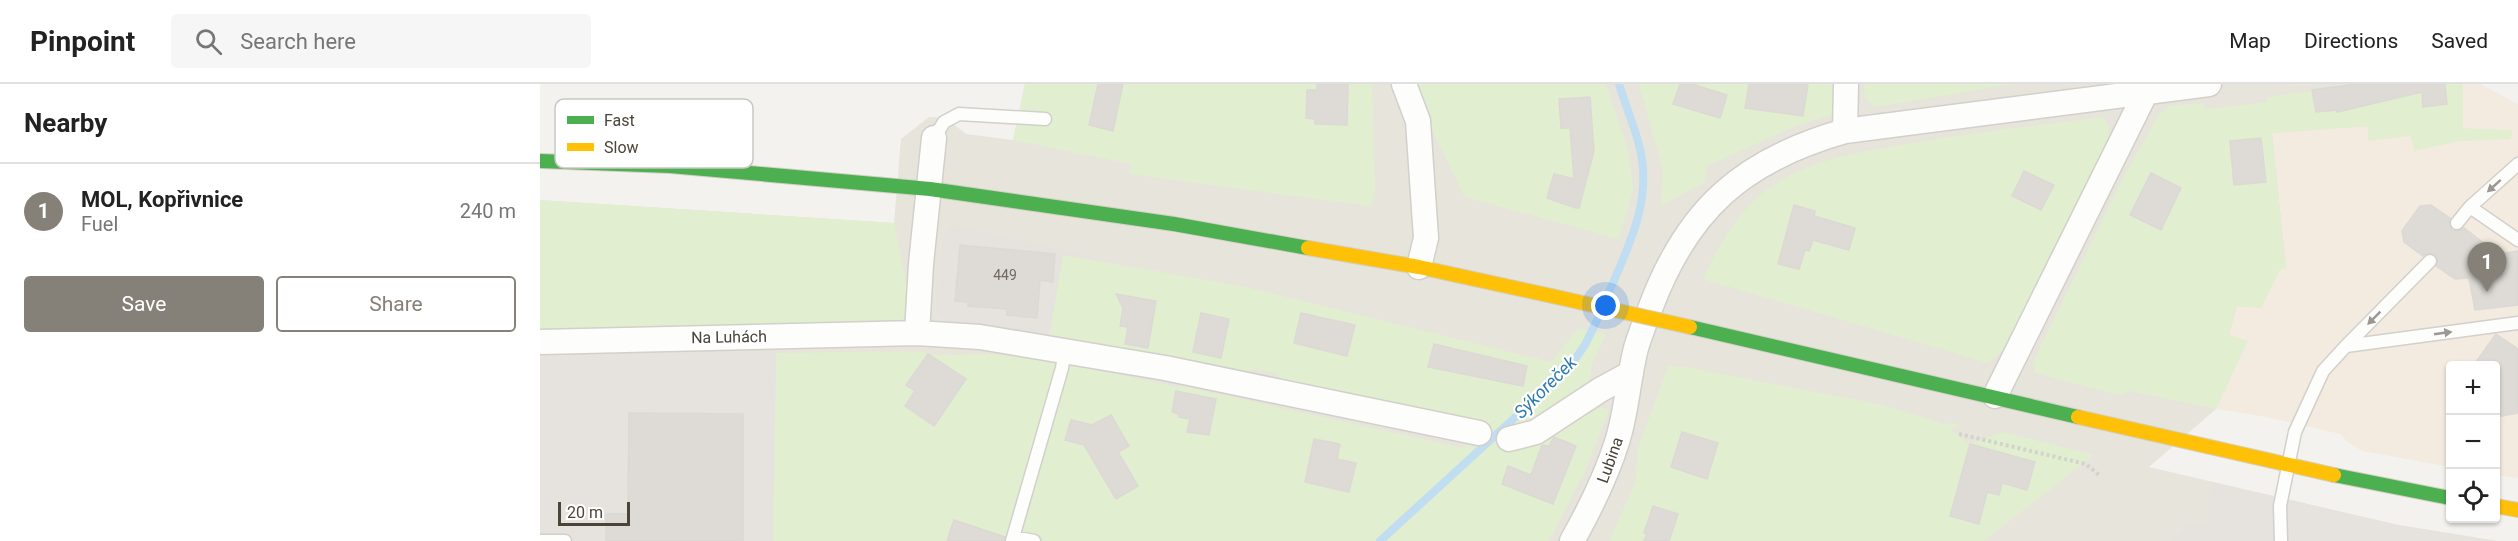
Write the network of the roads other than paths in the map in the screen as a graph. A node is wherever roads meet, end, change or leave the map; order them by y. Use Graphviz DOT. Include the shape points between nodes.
graph roads {
  1 [pos="1404,84"];
  2 [pos="1846,84"];
  3 [pos="2209,84"];
  4 [pos="2146,92"];
  5 [pos="1045,119"];
  6 [pos="1845,131"];
  7 [pos="934,138"];
  8 [pos="540,161"];
  9 [pos="555,162"];
  10 [pos="2518,164"];
  11 [pos="693,168"];
  12 [pos="930,189"];
  13 [pos="2470,207"];
  14 [pos="2457,223"];
  15 [pos="2518,240"];
  16 [pos="2430,261"];
  17 [pos="1419,267"];
  18 [pos="2518,322"];
  19 [pos="917,333"];
  20 [pos="540,342"];
  21 [pos="2346,346"];
  22 [pos="1065,350"];
  23 [pos="1631,373"];
  24 [pos="1995,396"];
  25 [pos="1479,433"];
  26 [pos="1509,439"];
  27 [pos="2289,466"];
  28 [pos="2446,497"];
  29 [pos="2518,502"];
  30 [pos="2500,507"];
  31 [pos="2500,507"];
  32 [pos="2518,510"];
  33 [pos="1013,539"];
  34 [pos="540,541"];
  35 [pos="565,541"];
  36 [pos="1034,541"];
  37 [pos="1572,541"];
  38 [pos="2281,541"];
  1 -- 17 [label="street" via="1418,121 1426,238"];
  2 -- 6 [label="street"];
  3 -- 4 [label="street, Lubina"];
  4 -- 6 [label="street, Lubina"];
  4 -- 24 [label="street"];
  5 -- 7 [label="lane" via="959,114 944,122"];
  6 -- 23 [label="street, Lubina" via="1774,156 1734,183 1703,212 1660,280"];
  7 -- 12 [label="street"];
  8 -- 9 [label="main road"];
  10 -- 13 [label="lane, one-way"];
  11 -- 12 [label="main road"];
  12 -- 17 [label="main road" via="1174,224"];
  12 -- 19 [label="street"];
  13 -- 14 [label="lane"];
  13 -- 15 [label="lane"];
  16 -- 21 [label="lane, one-way"];
  17 -- 24 [label="main road, bridge"];
  21 -- 18 [label="lane, one-way"];
  19 -- 20 [label="street, Na Luhách"];
  19 -- 22 [label="street, Na Luhách" via="980,337"];
  21 -- 27 [label="lane" via="2323,371 2295,432"];
  22 -- 25 [label="street, Na Luhách"];
  22 -- 33 [label="lane"];
  23 -- 26 [label="street" via="1536,432"];
  23 -- 37 [label="street, Lubina" via="1617,442"];
  24 -- 27 [label="main road"];
  27 -- 28 [label="main road"];
  27 -- 38 [label="lane" via="2280,506"];
  29 -- 30 [label="main road"];
  31 -- 32 [label="main road"];
  33 -- 36 [label="lane"];
  34 -- 35 [label="lane"];
}
